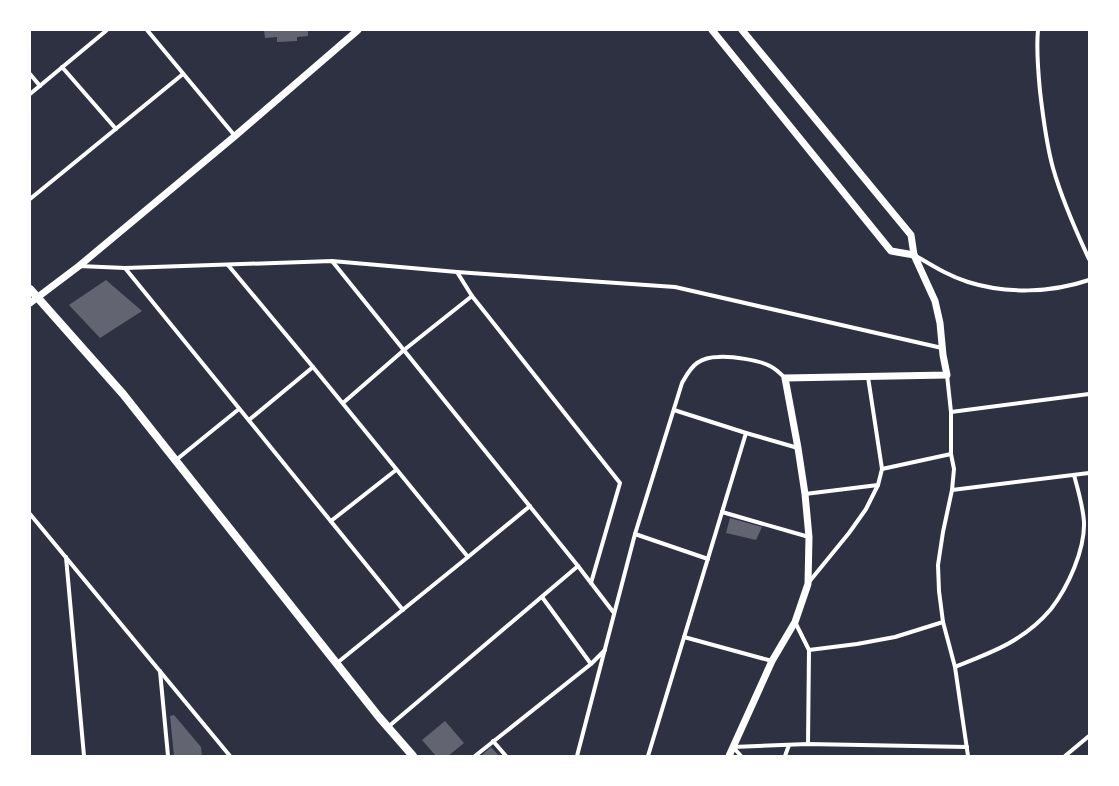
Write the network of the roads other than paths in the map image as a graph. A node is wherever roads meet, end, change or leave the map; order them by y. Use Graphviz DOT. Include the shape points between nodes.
graph roads {
  1 [pos="107,30"];
  2 [pos="147,30"];
  3 [pos="358,30"];
  4 [pos="712,30"];
  5 [pos="742,30"];
  6 [pos="1038,30"];
  7 [pos="62,67"];
  8 [pos="30,74"];
  9 [pos="183,74"];
  10 [pos="40,86"];
  11 [pos="30,94"];
  12 [pos="116,129"];
  13 [pos="235,136"];
  14 [pos="30,199"];
  15 [pos="914,255"];
  16 [pos="1089,259"];
  17 [pos="332,261"];
  18 [pos="228,265"];
  19 [pos="79,266"];
  20 [pos="125,268"];
  21 [pos="457,272"];
  22 [pos="1089,280"];
  23 [pos="30,289"];
  24 [pos="472,296"];
  25 [pos="38,298"];
  26 [pos="30,303"];
  27 [pos="943,348"];
  28 [pos="404,350"];
  29 [pos="313,367"];
  30 [pos="947,375"];
  31 [pos="868,376"];
  32 [pos="785,378"];
  33 [pos="1089,394"];
  34 [pos="343,404"];
  35 [pos="239,408"];
  36 [pos="674,410"];
  37 [pos="952,412"];
  38 [pos="249,420"];
  39 [pos="746,433"];
  40 [pos="798,448"];
  41 [pos="951,454"];
  42 [pos="176,460"];
  43 [pos="882,469"];
  44 [pos="396,470"];
  45 [pos="1089,473"];
  46 [pos="1074,474"];
  47 [pos="878,485"];
  48 [pos="952,490"];
  49 [pos="805,494"];
  50 [pos="530,506"];
  51 [pos="722,512"];
  52 [pos="30,514"];
  53 [pos="330,521"];
  54 [pos="635,534"];
  55 [pos="809,537"];
  56 [pos="66,557"];
  57 [pos="468,557"];
  58 [pos="708,559"];
  59 [pos="578,566"];
  60 [pos="591,583"];
  61 [pos="808,584"];
  62 [pos="542,597"];
  63 [pos="403,610"];
  64 [pos="614,613"];
  65 [pos="795,622"];
  66 [pos="943,622"];
  67 [pos="684,636"];
  68 [pos="605,650"];
  69 [pos="809,650"];
  70 [pos="772,661"];
  71 [pos="337,663"];
  72 [pos="591,664"];
  73 [pos="955,666"];
  74 [pos="160,671"];
  75 [pos="388,727"];
  76 [pos="1089,736"];
  77 [pos="493,741"];
  78 [pos="808,744"];
  79 [pos="789,745"];
  80 [pos="733,747"];
  81 [pos="967,747"];
  82 [pos="84,756"];
  83 [pos="168,756"];
  84 [pos="230,756"];
  85 [pos="413,756"];
  86 [pos="475,756"];
  87 [pos="506,756"];
  88 [pos="579,756"];
  89 [pos="648,756"];
  90 [pos="729,756"];
  91 [pos="741,756"];
  92 [pos="785,756"];
  93 [pos="968,756"];
  94 [pos="1065,756"];
  1 -- 7 [label="street"];
  2 -- 9 [label="street"];
  3 -- 13 [label="street"];
  4 -- 15 [label="street" via="891,252"];
  5 -- 15 [label="street" via="911,235"];
  6 -- 16 [label="street" via="1037,61 1048,146 1065,204"];
  7 -- 10 [label="street"];
  7 -- 12 [label="street"];
  8 -- 10 [label="street"];
  9 -- 12 [label="street"];
  9 -- 13 [label="street"];
  10 -- 11 [label="street"];
  12 -- 14 [label="street"];
  13 -- 19 [label="street"];
  15 -- 22 [label="street" via="950,275 1001,289 1063,287"];
  15 -- 27 [label="street" via="935,301"];
  17 -- 18 [label="street"];
  17 -- 21 [label="street"];
  17 -- 28 [label="street"];
  18 -- 20 [label="street"];
  18 -- 29 [label="street"];
  19 -- 20 [label="street"];
  19 -- 25 [label="street"];
  20 -- 35 [label="street"];
  21 -- 24 [label="street"];
  21 -- 27 [label="street" via="675,287"];
  23 -- 25 [label="main road"];
  24 -- 28 [label="street"];
  24 -- 60 [label="street" via="620,483"];
  25 -- 26 [label="street"];
  25 -- 42 [label="main road" via="123,394"];
  27 -- 30 [label="street"];
  28 -- 34 [label="street"];
  28 -- 50 [label="street"];
  29 -- 34 [label="street"];
  29 -- 38 [label="street"];
  30 -- 31 [label="street"];
  30 -- 37 [label="street"];
  31 -- 32 [label="street"];
  31 -- 43 [label="street"];
  32 -- 36 [label="street" via="771,366 761,362 718,357 706,359 696,364 688,373 682,383"];
  32 -- 40 [label="street"];
  33 -- 37 [label="street"];
  34 -- 44 [label="street"];
  35 -- 38 [label="street"];
  35 -- 42 [label="street"];
  36 -- 39 [label="street"];
  36 -- 54 [label="street"];
  37 -- 41 [label="street"];
  38 -- 53 [label="street"];
  39 -- 40 [label="street"];
  39 -- 51 [label="street"];
  40 -- 49 [label="street"];
  41 -- 43 [label="street"];
  41 -- 48 [label="street" via="954,469"];
  42 -- 71 [label="main road"];
  43 -- 47 [label="street"];
  44 -- 53 [label="street"];
  44 -- 57 [label="street"];
  45 -- 46 [label="street"];
  46 -- 48 [label="street"];
  46 -- 73 [label="street" via="1084,523 1074,569 1063,590 1051,609 1016,640"];
  47 -- 49 [label="street"];
  47 -- 61 [label="street" via="849,533"];
  48 -- 66 [label="street" via="938,566"];
  49 -- 55 [label="street"];
  50 -- 57 [label="street"];
  50 -- 59 [label="street"];
  51 -- 55 [label="street"];
  51 -- 58 [label="street"];
  52 -- 56 [label="street"];
  53 -- 63 [label="street"];
  54 -- 58 [label="street"];
  54 -- 64 [label="street"];
  55 -- 61 [label="street"];
  56 -- 74 [label="street"];
  56 -- 82 [label="street"];
  57 -- 63 [label="street"];
  58 -- 67 [label="street"];
  59 -- 60 [label="street"];
  59 -- 62 [label="street"];
  60 -- 64 [label="street"];
  61 -- 65 [label="street"];
  62 -- 72 [label="street"];
  62 -- 75 [label="street"];
  63 -- 71 [label="street"];
  64 -- 68 [label="street"];
  65 -- 69 [label="street"];
  65 -- 70 [label="street"];
  66 -- 69 [label="street" via="895,637"];
  66 -- 73 [label="street"];
  67 -- 70 [label="street"];
  67 -- 89 [label="street"];
  68 -- 72 [label="street"];
  68 -- 88 [label="street"];
  69 -- 78 [label="street"];
  70 -- 80 [label="street"];
  71 -- 75 [label="main road"];
  72 -- 77 [label="street"];
  73 -- 81 [label="street"];
  74 -- 83 [label="street"];
  74 -- 84 [label="street"];
  75 -- 85 [label="main road"];
  76 -- 94 [label="street"];
  77 -- 86 [label="street"];
  77 -- 87 [label="street"];
  78 -- 79 [label="street"];
  78 -- 81 [label="street"];
  79 -- 80 [label="street"];
  79 -- 92 [label="street"];
  80 -- 90 [label="street"];
  80 -- 91 [label="street"];
  81 -- 93 [label="street"];
}
